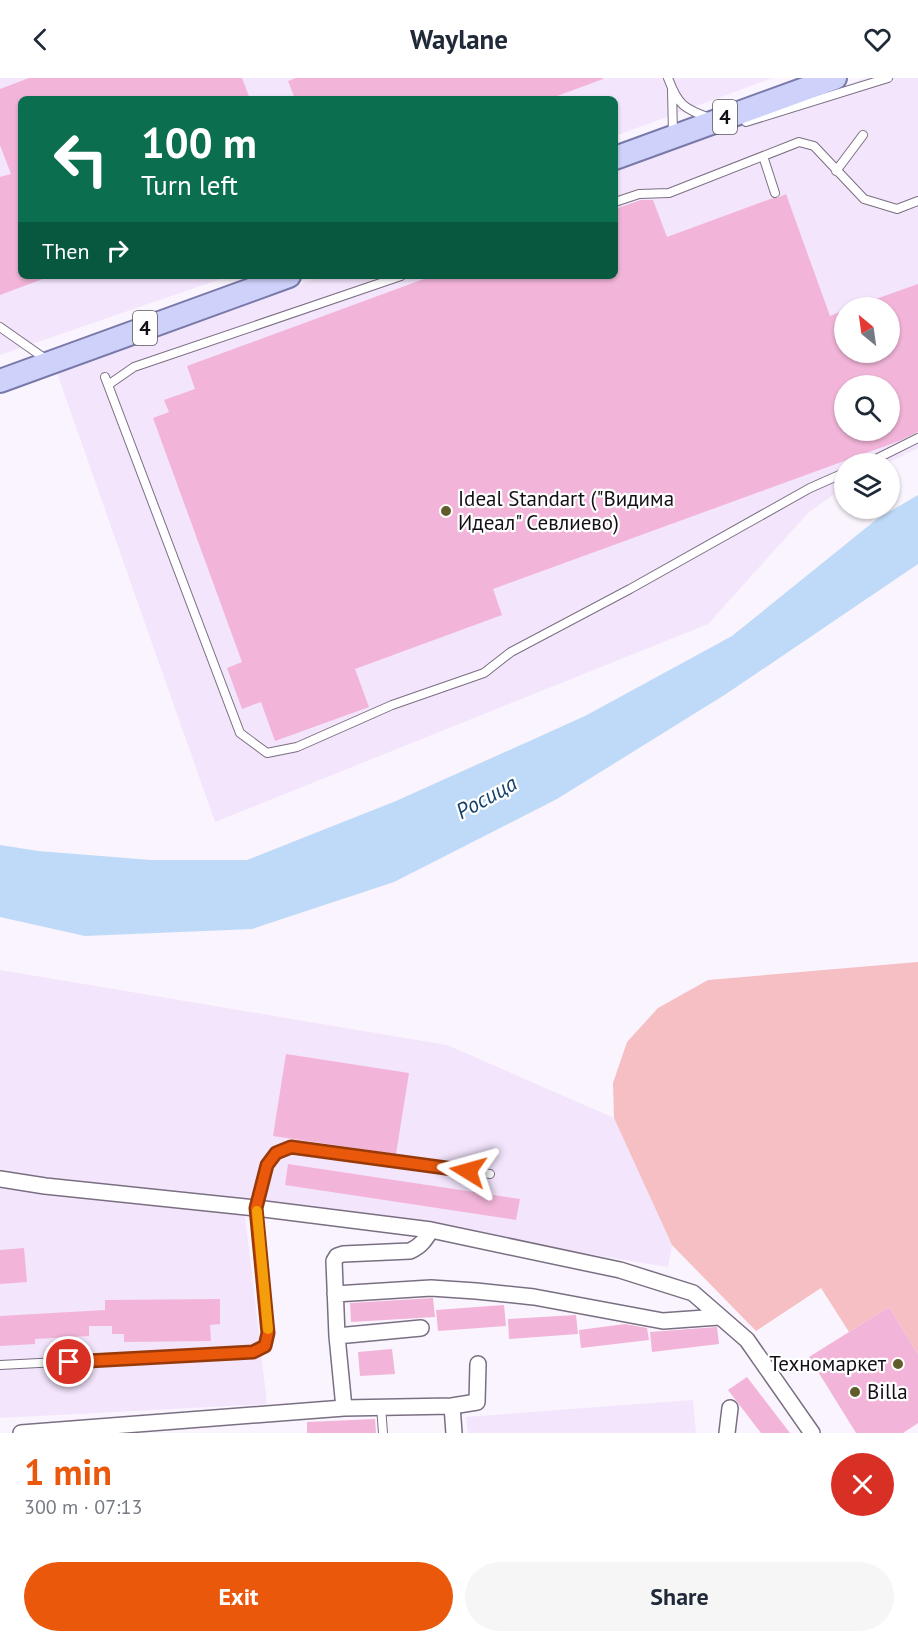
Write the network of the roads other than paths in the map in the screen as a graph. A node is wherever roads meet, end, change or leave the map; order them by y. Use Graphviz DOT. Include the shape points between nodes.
graph roads {
  1 [pos="668,78"];
  2 [pos="834,78"];
  3 [pos="888,78"];
  4 [pos="672,89"];
  5 [pos="717,120"];
  6 [pos="740,124"];
  7 [pos="863,135"];
  8 [pos="673,137"];
  9 [pos="700,137"];
  10 [pos="763,156"];
  11 [pos="618,157"];
  12 [pos="836,171"];
  13 [pos="775,193"];
  14 [pos="618,201"];
  15 [pos="918,201"];
  16 [pos="281,279"];
  17 [pos="392,279"];
  18 [pos="0,327"];
  19 [pos="50,363"];
  20 [pos="0,381"];
  21 [pos="918,438"];
  22 [pos="888,453"];
  23 [pos="834,477"];
  24 [pos="490,1174"];
  25 [pos="0,1179"];
  26 [pos="256,1208"];
  27 [pos="431,1230"];
  28 [pos="335,1294"];
  29 [pos="719,1317"];
  30 [pos="421,1328"];
  31 [pos="337,1336"];
  32 [pos="478,1364"];
  33 [pos="0,1365"];
  34 [pos="381,1406"];
  35 [pos="452,1406"];
  36 [pos="344,1408"];
  37 [pos="730,1408"];
  38 [pos="21,1433"];
  39 [pos="383,1433"];
  40 [pos="454,1433"];
  41 [pos="727,1433"];
  42 [pos="812,1433"];
  1 -- 4 [label="lane"];
  2 -- 5 [label="main road, 4"];
  3 -- 6 [label="lane"];
  4 -- 5 [label="lane" via="687,110"];
  4 -- 8 [label="lane"];
  5 -- 8 [label="main road, 4"];
  7 -- 12 [label="lane"];
  8 -- 9 [label="lane"];
  8 -- 11 [label="main road, 4"];
  10 -- 12 [label="lane" via="799,142 814,146"];
  10 -- 13 [label="lane"];
  10 -- 14 [label="lane" via="669,193 639,194"];
  12 -- 15 [label="lane" via="864,199 897,209"];
  16 -- 19 [label="main road, 4"];
  17 -- 23 [label="lane" via="134,367 107,381 240,733 267,753 297,747 392,705 484,674 511,652"];
  18 -- 19 [label="lane"];
  19 -- 20 [label="main road, 4"];
  21 -- 22 [label="lane"];
  24 -- 26 [label="lane" via="291,1147 276,1153 267,1165"];
  25 -- 26 [label="street"];
  26 -- 27 [label="street"];
  26 -- 33 [label="lane" via="268,1333 265,1346 253,1352"];
  27 -- 28 [label="street" via="426,1240 410,1251 337,1256"];
  27 -- 29 [label="street" via="620,1270 693,1293"];
  28 -- 29 [label="street" via="431,1288 465,1290 534,1297 663,1321"];
  28 -- 31 [label="street"];
  29 -- 42 [label="street" via="747,1340"];
  30 -- 31 [label="street"];
  31 -- 36 [label="street"];
  32 -- 35 [label="street" via="477,1402"];
  34 -- 35 [label="street"];
  34 -- 36 [label="street"];
  34 -- 39 [label="lane"];
  35 -- 40 [label="street"];
  36 -- 38 [label="street"];
  37 -- 41 [label="street"];
}
